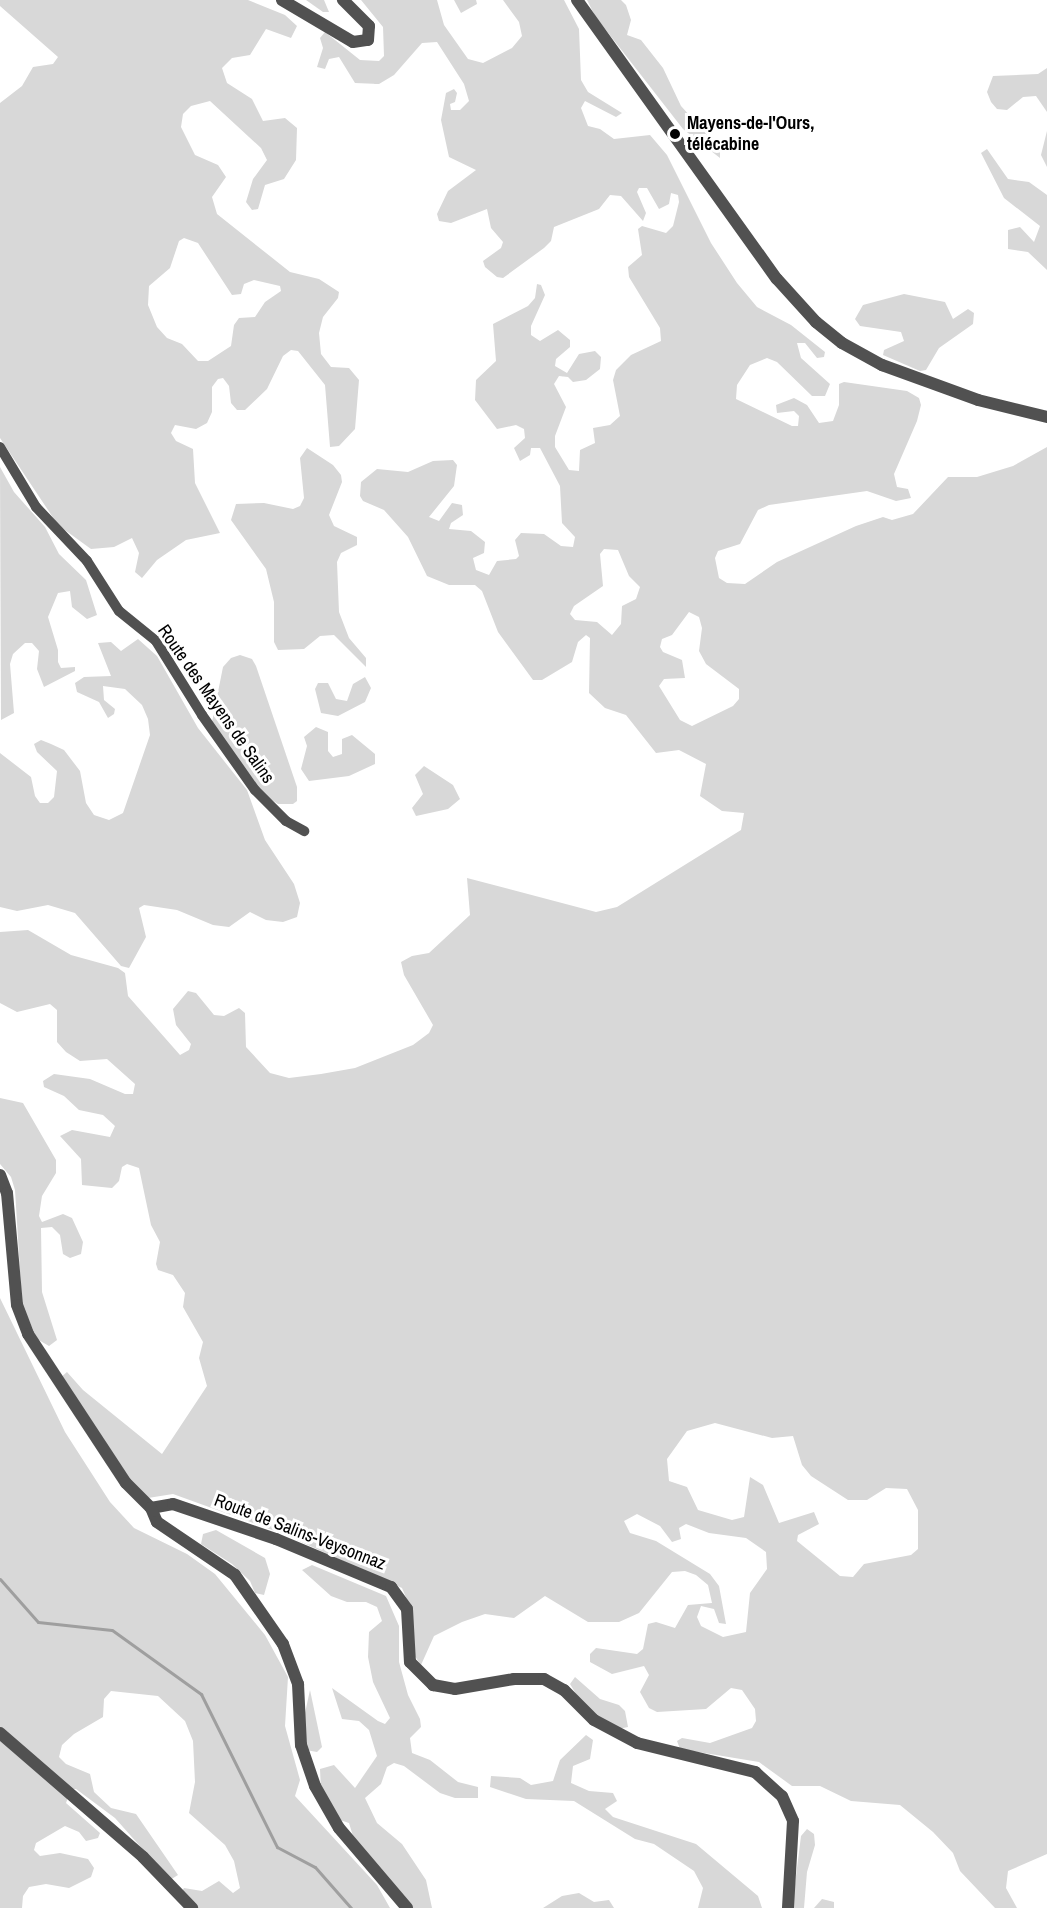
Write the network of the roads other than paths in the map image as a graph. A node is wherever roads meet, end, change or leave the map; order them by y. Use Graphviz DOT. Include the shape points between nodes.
graph roads {
  1 [pos="282,0"];
  2 [pos="343,0"];
  3 [pos="577,0"];
  4 [pos="1047,417"];
  5 [pos="0,447"];
  6 [pos="304,831"];
  7 [pos="1,1176"];
  8 [pos="151,1508"];
  9 [pos="0,1732"];
  10 [pos="192,1908"];
  11 [pos="407,1908"];
  12 [pos="788,1908"];
  1 -- 2 [label="street" via="349,40 365,41 370,37 369,26"];
  3 -- 4 [label="street" via="777,279 822,327 882,365 978,400"];
  5 -- 6 [label="street, Route des Mayens de Salins" via="36,507 87,561 119,611 156,641 202,716 255,790 286,821"];
  7 -- 8 [label="street" via="8,1193 17,1305 28,1334 126,1483"];
  8 -- 11 [label="street" via="157,1522 235,1575 283,1644 298,1684 302,1745 315,1786 343,1834"];
  8 -- 12 [label="street, Route de Salins-Veysonnaz" via="164,1503 185,1508 276,1539 391,1587 407,1609 410,1662 433,1685 463,1688 540,1678 559,1686 594,1720 637,1743 755,1772 782,1796 793,1821"];
  9 -- 10 [label="street" via="143,1857"];
}
